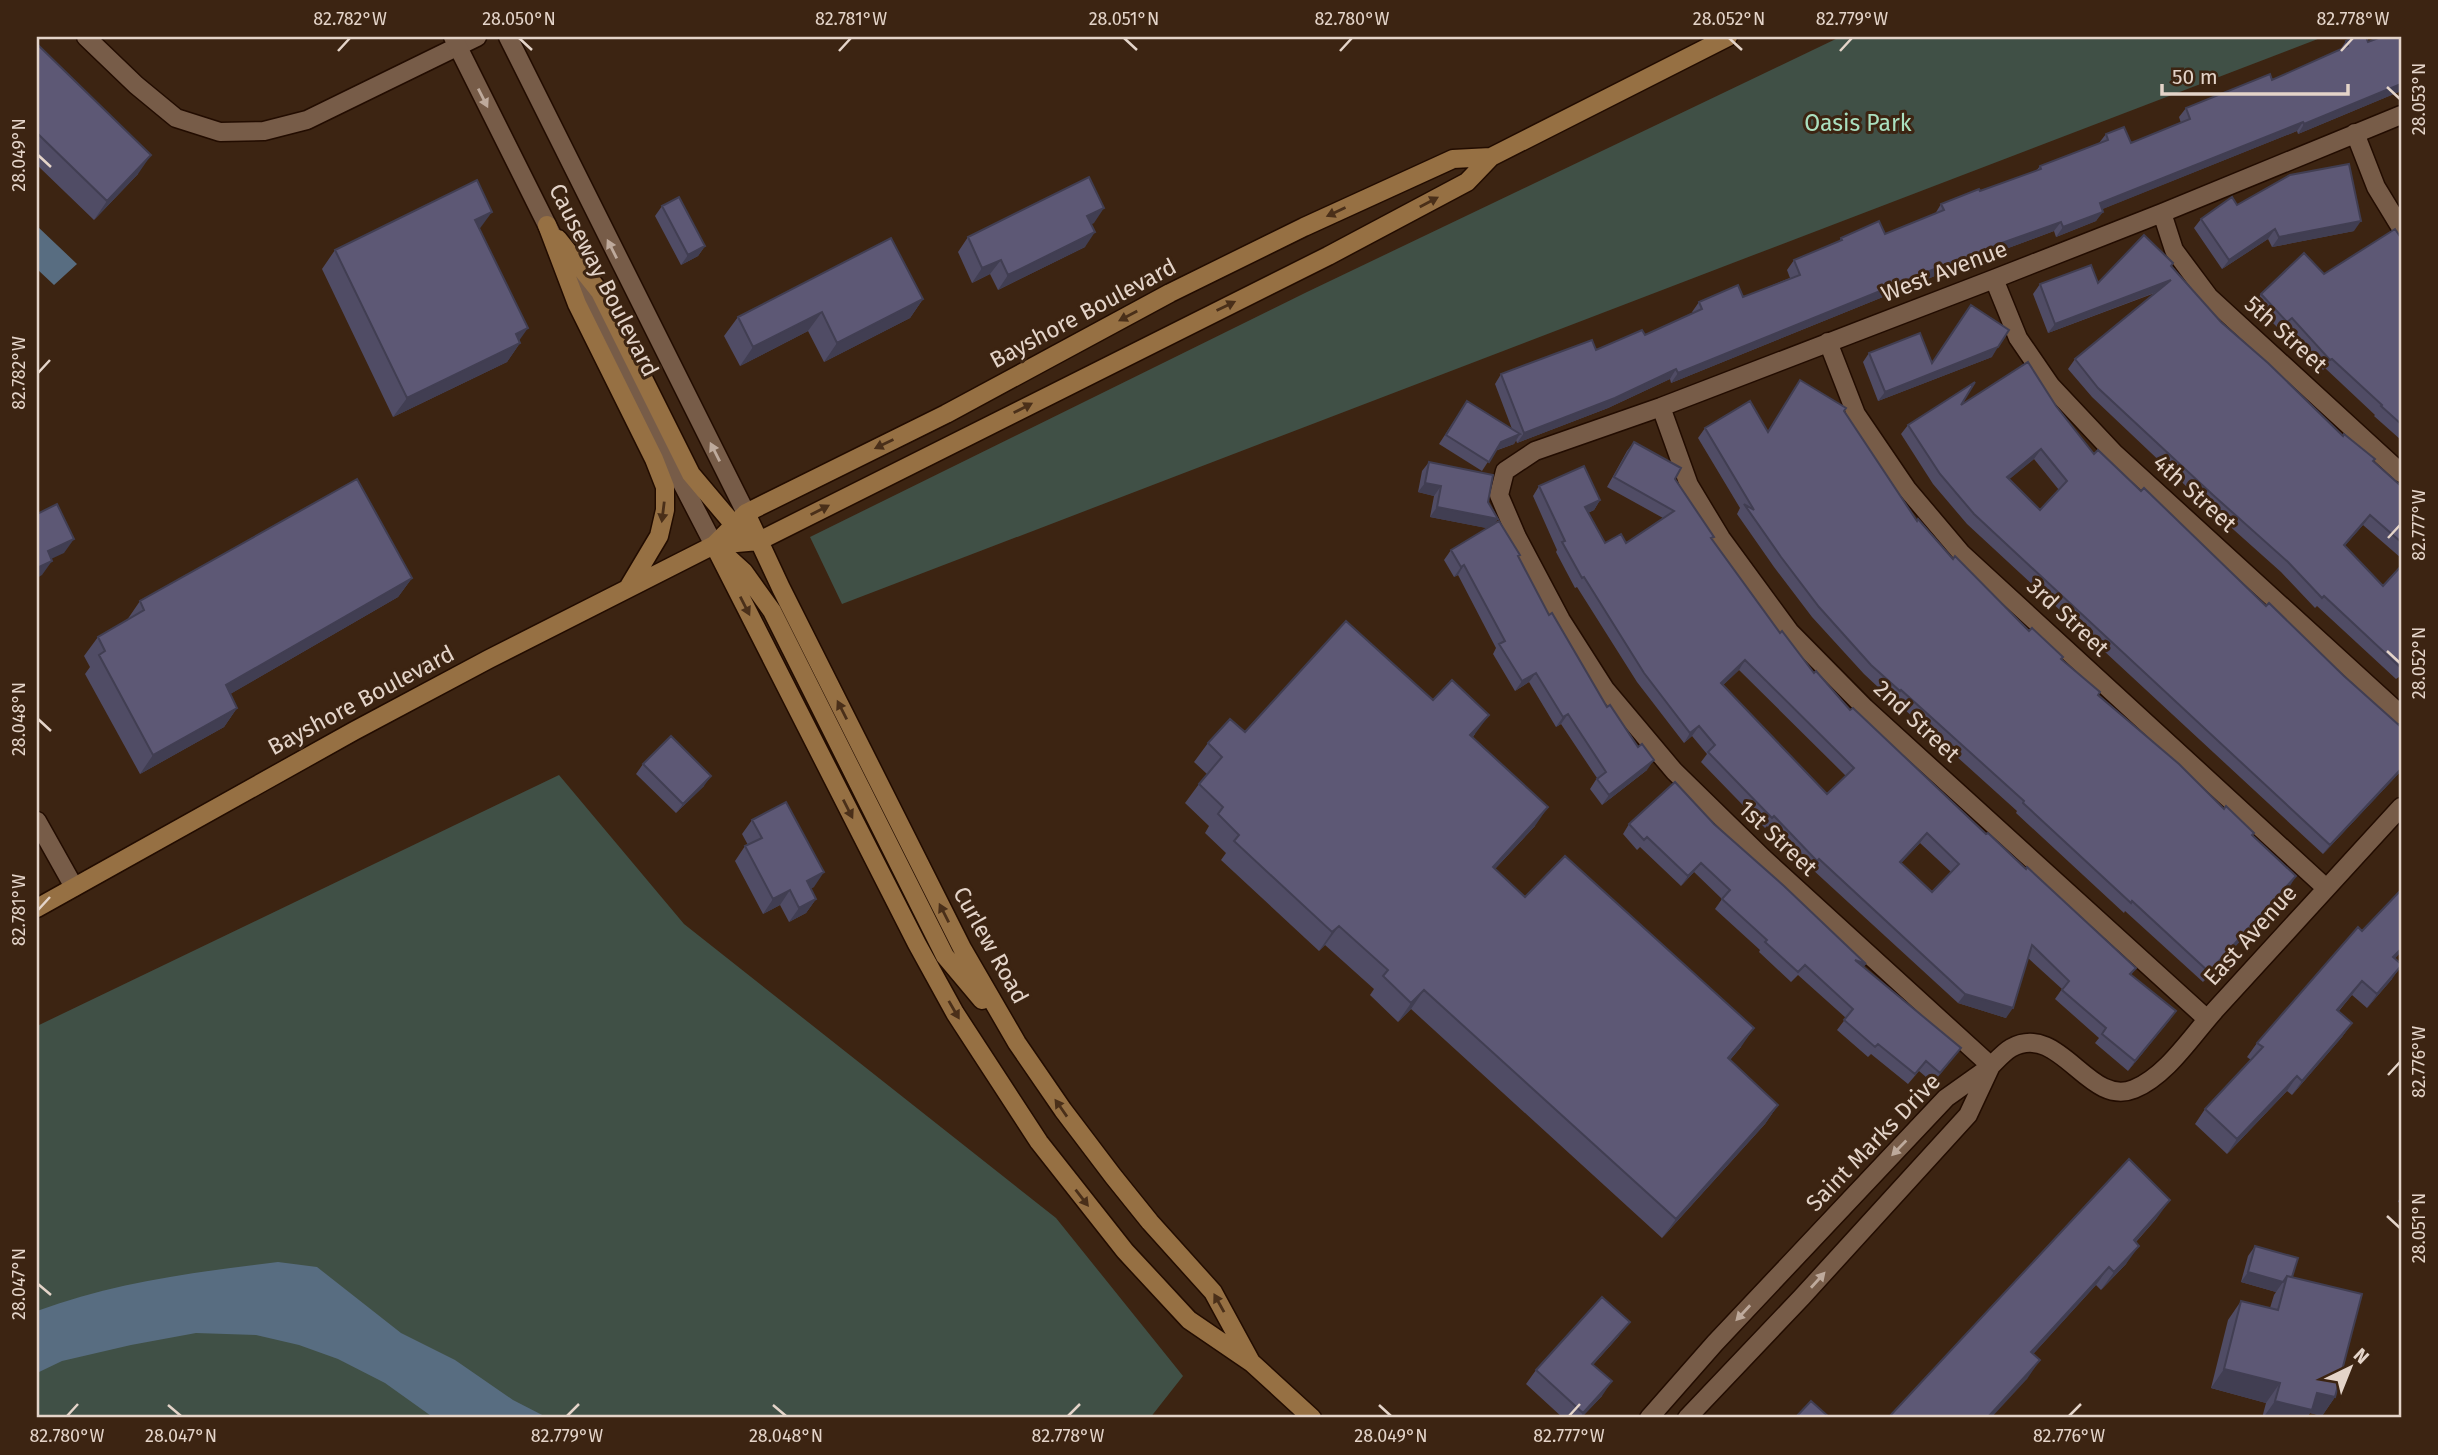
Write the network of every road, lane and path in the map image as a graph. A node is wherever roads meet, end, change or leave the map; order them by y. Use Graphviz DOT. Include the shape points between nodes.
graph roads {
  1 [pos="86,37"];
  2 [pos="477,37"];
  3 [pos="508,37"];
  4 [pos="1728,37"];
  5 [pos="455,41"];
  6 [pos="2401,115"];
  7 [pos="2355,133"];
  8 [pos="1491,157"];
  9 [pos="2162,213"];
  10 [pos="547,225"];
  11 [pos="2401,228"];
  12 [pos="1994,279"];
  13 [pos="1828,342"];
  14 [pos="1661,407"];
  15 [pos="1505,471"];
  16 [pos="2401,473"];
  17 [pos="740,519"];
  18 [pos="759,541"];
  19 [pos="714,545"];
  20 [pos="628,588"];
  21 [pos="2401,715"];
  22 [pos="2401,807"];
  23 [pos="37,821"];
  24 [pos="42,842"];
  25 [pos="74,887"];
  26 [pos="2326,888"];
  27 [pos="37,908"];
  28 [pos="2207,1019"];
  29 [pos="1017,1043"];
  30 [pos="1991,1066"];
  31 [pos="1252,1363"];
  32 [pos="1312,1418"];
  33 [pos="1649,1418"];
  34 [pos="1687,1418"];
  1 -- 5 [label="street" via="176,118 220,132 264,131 307,120"];
  2 -- 5 [label="street"];
  17 -- 3 [label="street, Causeway Boulevard, one-way"];
  4 -- 8 [label="main road, Bayshore Boulevard"];
  5 -- 10 [label="street, Causeway Boulevard, one-way"];
  6 -- 7 [label="street, West Avenue"];
  7 -- 9 [label="street, West Avenue"];
  7 -- 11 [label="street" via="2376,187"];
  8 -- 17 [label="main road, Bayshore Boulevard, one-way" via="1453,159 1304,227"];
  18 -- 8 [label="main road, Bayshore Boulevard, one-way" via="1328,256 1467,182"];
  9 -- 12 [label="street, West Avenue"];
  9 -- 16 [label="street, 5th Street" via="2174,250 2209,297"];
  10 -- 17 [label="main road, Curlew Road" via="600,292 691,474"];
  10 -- 19 [label="street, Causeway Boulevard"];
  10 -- 20 [label="main road, one-way" via="577,304 664,487 659,536"];
  12 -- 13 [label="street, West Avenue"];
  12 -- 21 [label="street, 4th Street" via="2018,338 2051,386 2114,453"];
  13 -- 14 [label="street, West Avenue"];
  13 -- 26 [label="street, 3rd Street" via="1856,414 1906,489 1962,554"];
  14 -- 15 [label="street, West Avenue" via="1535,451"];
  14 -- 28 [label="street, 2nd Street" via="1689,485 1721,538 1790,632 1866,708"];
  15 -- 30 [label="street, 1st Street" via="1499,495 1517,537 1561,620 1605,689 1674,771 1753,849"];
  17 -- 18 [label="main road, Curlew Road"];
  17 -- 19 [label="main road, Bayshore Boulevard"];
  18 -- 19 [label="main road, Bayshore Boulevard"];
  29 -- 18 [label="main road, Curlew Road, one-way" via="962,948"];
  19 -- 20 [label="main road, Bayshore Boulevard"];
  19 -- 29 [label="main road" via="744,572 772,611 945,956"];
  19 -- 31 [label="main road, Curlew Road, one-way" via="917,944 1005,1091 1125,1251 1189,1320"];
  20 -- 25 [label="main road, Bayshore Boulevard" via="379,718"];
  22 -- 26 [label="street, East Avenue"];
  23 -- 24 [label="street"];
  24 -- 25 [label="street"];
  25 -- 27 [label="main road, Bayshore Boulevard"];
  26 -- 28 [label="street, East Avenue"];
  28 -- 30 [label="street, East Avenue" via="2155,1078 2116,1094 2053,1050 2030,1043 2012,1048"];
  31 -- 29 [label="main road, Curlew Road, one-way" via="1213,1292 1113,1177"];
  30 -- 33 [label="street, Saint Marks Drive, one-way" via="1947,1098"];
  34 -- 30 [label="street, Saint Marks Drive, one-way" via="1968,1115"];
  31 -- 32 [label="main road, Curlew Road"];
}
